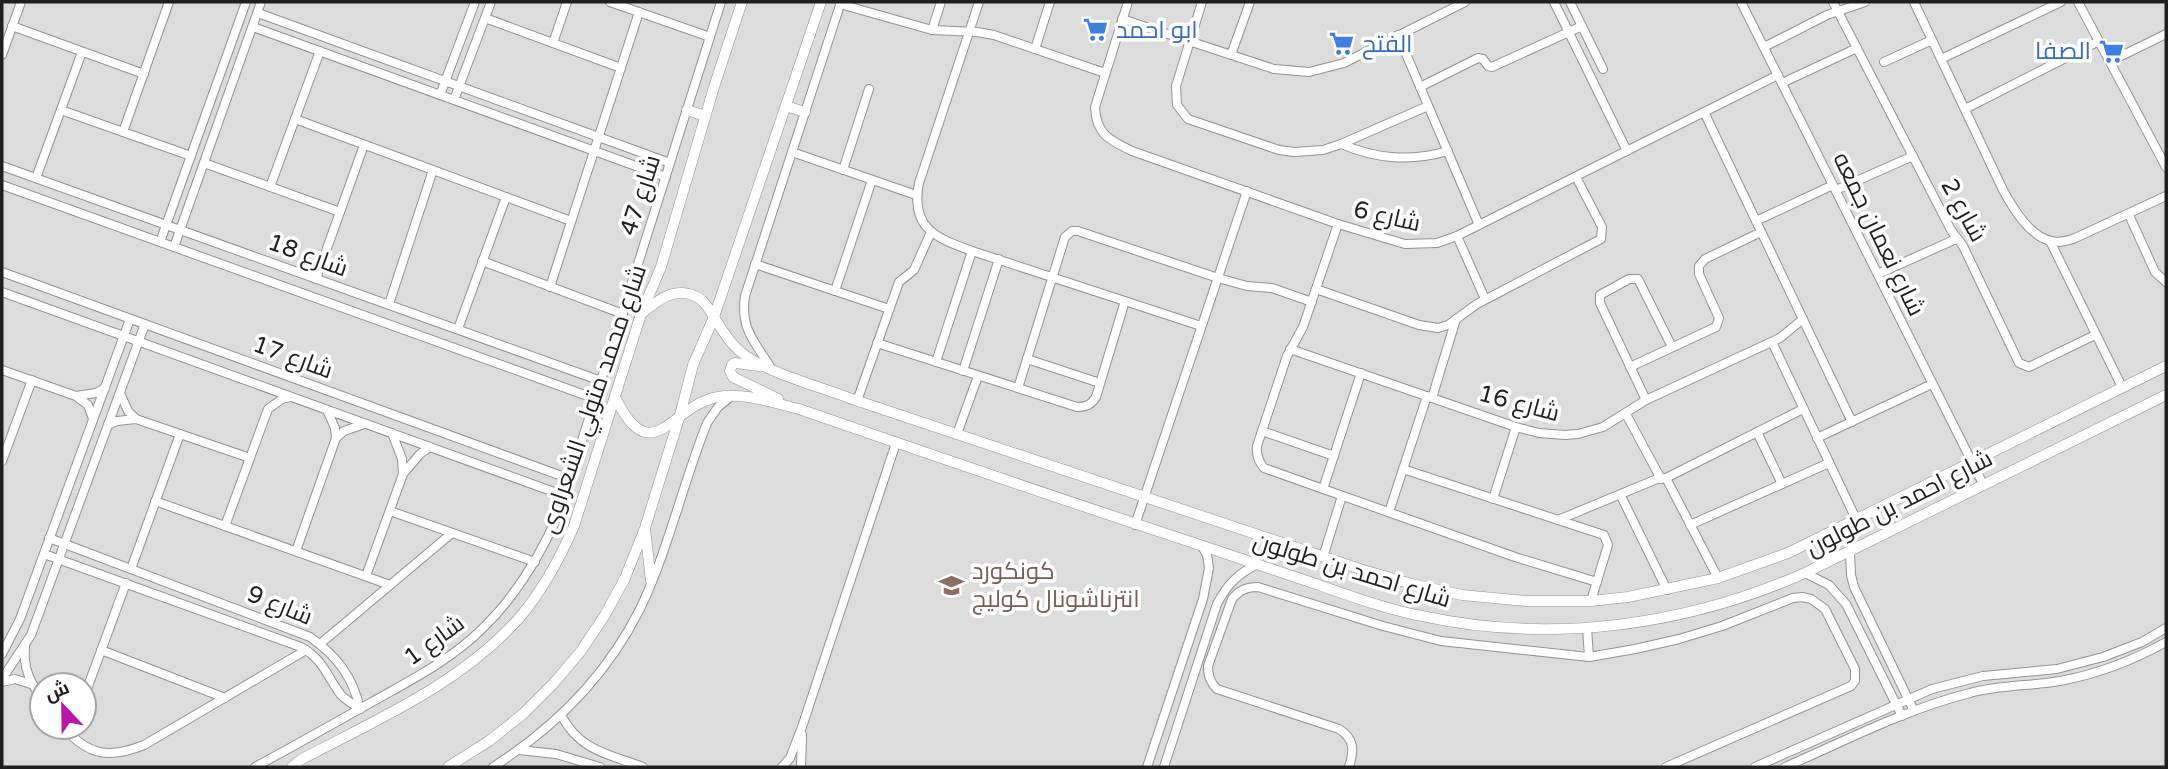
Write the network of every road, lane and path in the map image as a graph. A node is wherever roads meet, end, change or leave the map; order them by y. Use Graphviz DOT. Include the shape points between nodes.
graph roads {
  1 [pos="21,2"];
  2 [pos="169,2"];
  3 [pos="246,2"];
  4 [pos="261,2"];
  5 [pos="475,2"];
  6 [pos="491,2"];
  7 [pos="568,2"];
  8 [pos="610,2"];
  9 [pos="721,2"];
  10 [pos="743,2"];
  11 [pos="821,2"];
  12 [pos="941,2"];
  13 [pos="979,2"];
  14 [pos="1050,2"];
  15 [pos="1128,2"];
  16 [pos="1202,2"];
  17 [pos="1250,2"];
  18 [pos="1465,2"];
  19 [pos="1554,2"];
  20 [pos="1570,2"];
  21 [pos="1741,2"];
  22 [pos="1833,2"];
  23 [pos="1865,2"];
  24 [pos="1914,2"];
  25 [pos="2061,2"];
  26 [pos="2078,2"];
  27 [pos="841,3"];
  28 [pos="1837,11"];
  29 [pos="639,12"];
  30 [pos="258,13"];
  31 [pos="485,18"];
  32 [pos="1122,19"];
  33 [pos="12,26"];
  34 [pos="1582,26"];
  35 [pos="253,27"];
  36 [pos="933,30"];
  37 [pos="969,32"];
  38 [pos="1569,32"];
  39 [pos="2166,34"];
  40 [pos="1398,36"];
  41 [pos="710,37"];
  42 [pos="1932,40"];
  43 [pos="1190,41"];
  44 [pos="2099,41"];
  45 [pos="552,43"];
  46 [pos="1764,47"];
  47 [pos="1857,48"];
  48 [pos="1035,49"];
  49 [pos="320,51"];
  50 [pos="82,52"];
  51 [pos="2,55"];
  52 [pos="1231,55"];
  53 [pos="1941,59"];
  54 [pos="2112,61"];
  55 [pos="1884,62"];
  56 [pos="621,68"];
  57 [pos="1602,69"];
  58 [pos="1105,73"];
  59 [pos="144,74"];
  60 [pos="1780,79"];
  61 [pos="445,81"];
  62 [pos="459,86"];
  63 [pos="1420,87"];
  64 [pos="869,89"];
  65 [pos="440,95"];
  66 [pos="454,100"];
  67 [pos="786,106"];
  68 [pos="1428,106"];
  69 [pos="1965,109"];
  70 [pos="61,110"];
  71 [pos="687,110"];
  72 [pos="805,112"];
  73 [pos="1704,112"];
  74 [pos="705,116"];
  75 [pos="295,119"];
  76 [pos="123,132"];
  77 [pos="599,137"];
  78 [pos="1341,144"];
  79 [pos="364,145"];
  80 [pos="594,151"];
  81 [pos="1448,151"];
  82 [pos="1627,151"];
  83 [pos="792,152"];
  84 [pos="191,156"];
  85 [pos="1913,156"];
  86 [pos="204,163"];
  87 [pos="670,163"];
  88 [pos="2,166"];
  89 [pos="2166,167"];
  90 [pos="433,170"];
  91 [pos="843,170"];
  92 [pos="666,177"];
  93 [pos="1576,177"];
  94 [pos="36,178"];
  95 [pos="872,180"];
  96 [pos="2,185"];
  97 [pos="270,187"];
  98 [pos="1835,188"];
  99 [pos="1247,191"];
  100 [pos="916,195"];
  101 [pos="2166,196"];
  102 [pos="506,197"];
  103 [pos="340,212"];
  104 [pos="2129,215"];
  105 [pos="571,221"];
  106 [pos="1756,221"];
  107 [pos="1338,224"];
  108 [pos="166,225"];
  109 [pos="1479,225"];
  110 [pos="180,230"];
  111 [pos="930,232"];
  112 [pos="1761,232"];
  113 [pos="1457,236"];
  114 [pos="1956,239"];
  115 [pos="2050,241"];
  116 [pos="160,242"];
  117 [pos="174,247"];
  118 [pos="972,251"];
  119 [pos="999,259"];
  120 [pos="482,261"];
  121 [pos="755,264"];
  122 [pos="2,272"];
  123 [pos="1878,274"];
  124 [pos="1052,277"];
  125 [pos="1218,278"];
  126 [pos="316,279"];
  127 [pos="2166,282"];
  128 [pos="550,287"];
  129 [pos="1316,289"];
  130 [pos="835,291"];
  131 [pos="2,292"];
  132 [pos="12,296"];
  133 [pos="1485,299"];
  134 [pos="1125,300"];
  135 [pos="2,301"];
  136 [pos="1312,302"];
  137 [pos="389,304"];
  138 [pos="889,309"];
  139 [pos="622,314"];
  140 [pos="641,314"];
  141 [pos="714,317"];
  142 [pos="130,319"];
  143 [pos="1456,319"];
  144 [pos="1803,319"];
  145 [pos="145,324"];
  146 [pos="1201,327"];
  147 [pos="458,329"];
  148 [pos="2095,335"];
  149 [pos="124,336"];
  150 [pos="138,342"];
  151 [pos="1772,342"];
  152 [pos="877,343"];
  153 [pos="1672,347"];
  154 [pos="1290,349"];
  155 [pos="1027,359"];
  156 [pos="936,362"];
  157 [pos="2166,366"];
  158 [pos="1630,367"];
  159 [pos="771,368"];
  160 [pos="2,370"];
  161 [pos="964,371"];
  162 [pos="1361,373"];
  163 [pos="978,376"];
  164 [pos="32,380"];
  165 [pos="601,381"];
  166 [pos="1100,383"];
  167 [pos="1932,384"];
  168 [pos="260,386"];
  169 [pos="2122,387"];
  170 [pos="105,388"];
  171 [pos="1018,388"];
  172 [pos="120,393"];
  173 [pos="733,395"];
  174 [pos="2166,395"];
  175 [pos="76,396"];
  176 [pos="290,397"];
  177 [pos="615,397"];
  178 [pos="1430,397"];
  179 [pos="596,399"];
  180 [pos="1646,400"];
  181 [pos="857,401"];
  182 [pos="1803,408"];
  183 [pos="799,409"];
  184 [pos="268,410"];
  185 [pos="327,410"];
  186 [pos="1626,414"];
  187 [pos="680,415"];
  188 [pos="136,419"];
  189 [pos="93,420"];
  190 [pos="1852,422"];
  191 [pos="365,424"];
  192 [pos="108,425"];
  193 [pos="1516,427"];
  194 [pos="1262,431"];
  195 [pos="1757,432"];
  196 [pos="391,433"];
  197 [pos="180,434"];
  198 [pos="957,434"];
  199 [pos="6,437"];
  200 [pos="336,438"];
  201 [pos="1817,438"];
  202 [pos="896,443"];
  203 [pos="430,447"];
  204 [pos="1334,456"];
  205 [pos="250,458"];
  206 [pos="2,461"];
  207 [pos="1971,461"];
  208 [pos="1829,463"];
  209 [pos="1403,469"];
  210 [pos="403,474"];
  211 [pos="1664,478"];
  212 [pos="570,479"];
  213 [pos="1782,484"];
  214 [pos="1983,484"];
  215 [pos="1323,489"];
  216 [pos="1621,495"];
  217 [pos="565,496"];
  218 [pos="1342,496"];
  219 [pos="1144,497"];
  220 [pos="1493,499"];
  221 [pos="155,501"];
  222 [pos="390,511"];
  223 [pos="1389,512"];
  224 [pos="1856,519"];
  225 [pos="1558,520"];
  226 [pos="1135,525"];
  227 [pos="1690,525"];
  228 [pos="225,526"];
  229 [pos="645,528"];
  230 [pos="452,533"];
  231 [pos="50,538"];
  232 [pos="64,544"];
  233 [pos="1202,546"];
  234 [pos="296,551"];
  235 [pos="1850,551"];
  236 [pos="44,554"];
  237 [pos="1323,556"];
  238 [pos="59,559"];
  239 [pos="535,562"];
  240 [pos="1258,564"];
  241 [pos="131,569"];
  242 [pos="1805,573"];
  243 [pos="366,576"];
  244 [pos="1718,578"];
  245 [pos="652,581"];
  246 [pos="1597,582"];
  247 [pos="126,583"];
  248 [pos="390,585"];
  249 [pos="1854,587"];
  250 [pos="1667,590"];
  251 [pos="1838,594"];
  252 [pos="1591,601"];
  253 [pos="1587,628"];
  254 [pos="2166,628"];
  255 [pos="2143,642"];
  256 [pos="2166,642"];
  257 [pos="320,644"];
  258 [pos="24,646"];
  259 [pos="3,649"];
  260 [pos="101,650"];
  261 [pos="306,650"];
  262 [pos="2147,653"];
  263 [pos="1589,657"];
  264 [pos="1891,665"];
  265 [pos="93,671"];
  266 [pos="28,674"];
  267 [pos="1882,676"];
  268 [pos="2,681"];
  269 [pos="28,683"];
  270 [pos="225,698"];
  271 [pos="1908,699"];
  272 [pos="1895,704"];
  273 [pos="360,709"];
  274 [pos="1914,711"];
  275 [pos="561,715"];
  276 [pos="1902,716"];
  277 [pos="802,727"];
  278 [pos="82,741"];
  279 [pos="519,750"];
  280 [pos="311,755"];
  281 [pos="452,766"];
  282 [pos="255,767"];
  283 [pos="292,767"];
  284 [pos="308,767"];
  285 [pos="493,767"];
  286 [pos="600,767"];
  287 [pos="643,767"];
  288 [pos="782,767"];
  289 [pos="801,767"];
  290 [pos="1147,767"];
  291 [pos="1164,767"];
  292 [pos="1349,767"];
  293 [pos="1666,767"];
  294 [pos="1755,767"];
  295 [pos="1785,767"];
  1 -- 33 [label="street"];
  2 -- 59 [label="street"];
  3 -- 84 [label="street"];
  4 -- 30 [label="street"];
  5 -- 61 [label="street"];
  6 -- 31 [label="street"];
  7 -- 45 [label="street"];
  8 -- 29 [label="street"];
  9 -- 41 [label="street, شارع 47"];
  10 -- 74 [label="street, شارع محمد متولي الشعراوى"];
  11 -- 67 [label="street"];
  12 -- 36 [label="street"];
  13 -- 37 [label="street"];
  14 -- 48 [label="street"];
  15 -- 32 [label="street, شارع 6"];
  16 -- 43 [label="street"];
  17 -- 52 [label="street"];
  18 -- 40 [label="street"];
  19 -- 38 [label="street"];
  20 -- 34 [label="street"];
  21 -- 46 [label="street, شارع نعمان جمعه"];
  22 -- 28 [label="street, شارع 2"];
  23 -- 28 [label="street"];
  24 -- 42 [label="street"];
  25 -- 53 [label="street"];
  26 -- 44 [label="street"];
  27 -- 36 [label="street"];
  27 -- 72 [label="street"];
  28 -- 46 [label="street"];
  28 -- 47 [label="street, شارع 2"];
  29 -- 41 [label="street"];
  29 -- 56 [label="street"];
  30 -- 35 [label="street"];
  30 -- 61 [label="street"];
  31 -- 45 [label="street"];
  31 -- 62 [label="street"];
  32 -- 43 [label="street"];
  32 -- 58 [label="street, شارع 6"];
  33 -- 50 [label="street"];
  33 -- 51 [label="street"];
  34 -- 38 [label="street"];
  34 -- 57 [label="street"];
  35 -- 49 [label="street"];
  35 -- 86 [label="street"];
  36 -- 37 [label="street"];
  37 -- 48 [label="street"];
  37 -- 100 [label="street"];
  38 -- 63 [label="street" via="1492,67 1478,58"];
  38 -- 82 [label="street"];
  39 -- 54 [label="street"];
  40 -- 52 [label="street" via="1333,68 1309,72 1285,71"];
  40 -- 63 [label="street"];
  41 -- 71 [label="street, شارع 47"];
  42 -- 53 [label="street"];
  42 -- 55 [label="street"];
  43 -- 52 [label="street"];
  43 -- 78 [label="street" via="1175,96 1188,119 1279,150 1308,152"];
  44 -- 54 [label="street"];
  44 -- 69 [label="street"];
  45 -- 56 [label="street"];
  46 -- 60 [label="street, شارع نعمان جمعه"];
  47 -- 60 [label="street, شارع 6"];
  47 -- 85 [label="street, شارع 2"];
  48 -- 58 [label="street"];
  49 -- 65 [label="street"];
  49 -- 75 [label="street"];
  50 -- 59 [label="street"];
  50 -- 70 [label="street"];
  53 -- 69 [label="street"];
  54 -- 89 [label="street"];
  56 -- 77 [label="street"];
  58 -- 99 [label="street, شارع 6" via="1095,118 1106,137 1132,151"];
  59 -- 76 [label="street"];
  60 -- 73 [label="street, شارع 6"];
  60 -- 98 [label="street, شارع نعمان جمعه"];
  61 -- 62 [label="street"];
  61 -- 65 [label="street"];
  62 -- 66 [label="street"];
  62 -- 77 [label="street"];
  63 -- 68 [label="street"];
  64 -- 91 [label="street"];
  65 -- 66 [label="street"];
  66 -- 80 [label="street"];
  67 -- 72 [label="street"];
  67 -- 141 [label="street"];
  68 -- 78 [label="street"];
  68 -- 81 [label="street"];
  69 -- 115 [label="street" via="2010,203 2028,226"];
  70 -- 76 [label="street"];
  70 -- 94 [label="street"];
  71 -- 74 [label="street"];
  71 -- 87 [label="street, شارع 47"];
  72 -- 83 [label="street"];
  73 -- 82 [label="street, شارع 6"];
  73 -- 106 [label="street"];
  74 -- 140 [label="street, شارع محمد متولي الشعراوى" via="661,267"];
  75 -- 79 [label="street"];
  75 -- 97 [label="street"];
  76 -- 84 [label="street"];
  77 -- 80 [label="street"];
  77 -- 87 [label="street"];
  78 -- 81 [label="street" via="1394,158"];
  79 -- 90 [label="street"];
  79 -- 103 [label="street"];
  80 -- 92 [label="street"];
  80 -- 105 [label="street"];
  81 -- 109 [label="street"];
  82 -- 93 [label="street, شارع 6"];
  83 -- 91 [label="street"];
  83 -- 121 [label="street"];
  84 -- 108 [label="street"];
  85 -- 98 [label="street"];
  85 -- 114 [label="street, شارع 2"];
  86 -- 97 [label="street"];
  86 -- 110 [label="street"];
  87 -- 92 [label="street, شارع 47"];
  88 -- 94 [label="street, شارع 18"];
  90 -- 102 [label="street"];
  90 -- 137 [label="street"];
  91 -- 95 [label="street"];
  92 -- 139 [label="street, شارع 47"];
  93 -- 109 [label="street, شارع 6"];
  93 -- 133 [label="street" via="1602,227 1601,239"];
  94 -- 108 [label="street, شارع 18"];
  95 -- 100 [label="street"];
  95 -- 130 [label="street"];
  96 -- 116 [label="street, شارع 18"];
  97 -- 103 [label="street"];
  98 -- 106 [label="street"];
  98 -- 123 [label="street, شارع نعمان جمعه"];
  99 -- 107 [label="street, شارع 6"];
  99 -- 125 [label="street"];
  100 -- 111 [label="street" via="919,216"];
  101 -- 104 [label="street"];
  102 -- 105 [label="street"];
  102 -- 120 [label="street"];
  103 -- 126 [label="street"];
  104 -- 115 [label="street" via="2073,239"];
  104 -- 127 [label="street" via="2155,272"];
  105 -- 128 [label="street"];
  106 -- 112 [label="street"];
  107 -- 113 [label="street, شارع 6" via="1415,245"];
  107 -- 129 [label="street"];
  108 -- 110 [label="street, شارع 18"];
  108 -- 116 [label="street"];
  109 -- 113 [label="street, شارع 6"];
  110 -- 117 [label="street"];
  110 -- 126 [label="street, شارع 18"];
  111 -- 118 [label="street"];
  111 -- 138 [label="street" via="914,270 899,282"];
  112 -- 144 [label="street"];
  112 -- 153 [label="street" via="1701,262 1699,274 1718,314 1718,324"];
  113 -- 133 [label="street"];
  114 -- 123 [label="street"];
  114 -- 148 [label="street, شارع 2" via="2019,363 2029,367"];
  115 -- 148 [label="street"];
  116 -- 117 [label="street, شارع 18"];
  117 -- 179 [label="street, شارع 18"];
  118 -- 119 [label="street"];
  118 -- 156 [label="street"];
  119 -- 124 [label="street"];
  119 -- 161 [label="street"];
  120 -- 128 [label="street"];
  120 -- 147 [label="street"];
  121 -- 130 [label="street"];
  121 -- 159 [label="street" via="745,296 744,319 752,341"];
  122 -- 142 [label="street, شارع 17"];
  123 -- 167 [label="street, شارع نعمان جمعه"];
  124 -- 125 [label="street" via="1065,237 1075,230"];
  124 -- 134 [label="street"];
  124 -- 155 [label="street"];
  125 -- 136 [label="street" via="1272,288"];
  125 -- 146 [label="street"];
  126 -- 137 [label="street, شارع 18"];
  128 -- 139 [label="street"];
  129 -- 136 [label="street"];
  129 -- 143 [label="street" via="1428,328"];
  130 -- 138 [label="street"];
  131 -- 132 [label="street, شارع 17"];
  132 -- 135 [label="street"];
  132 -- 149 [label="street, شارع 17"];
  133 -- 143 [label="street"];
  134 -- 146 [label="street"];
  134 -- 166 [label="street"];
  136 -- 154 [label="street"];
  137 -- 147 [label="street, شارع 18"];
  138 -- 152 [label="street"];
  139 -- 165 [label="street, شارع 47"];
  140 -- 141 [label="street, شارع احمد بن طولون" via="668,295 686,293 703,301"];
  140 -- 177 [label="street, شارع محمد متولي الشعراوى"];
  141 -- 159 [label="street, شارع احمد بن طولون" via="737,348"];
  141 -- 187 [label="street" via="693,365"];
  142 -- 145 [label="street, شارع 17"];
  142 -- 149 [label="street"];
  143 -- 178 [label="street"];
  144 -- 151 [label="street, شارع 16"];
  144 -- 190 [label="street"];
  145 -- 150 [label="street"];
  145 -- 212 [label="street, شارع 17"];
  146 -- 219 [label="street"];
  147 -- 165 [label="street, شارع 18"];
  148 -- 169 [label="street"];
  149 -- 150 [label="street, شارع 17"];
  149 -- 170 [label="street"];
  150 -- 168 [label="street, شارع 17"];
  150 -- 172 [label="street"];
  151 -- 180 [label="street, شارع 16"];
  151 -- 182 [label="street"];
  152 -- 156 [label="street"];
  152 -- 181 [label="street"];
  153 -- 158 [label="street"];
  153 -- 158 [label="street" via="1640,281 1629,279 1602,293 1599,300"];
  154 -- 162 [label="street, شارع 16"];
  154 -- 194 [label="street"];
  155 -- 166 [label="street"];
  155 -- 171 [label="street"];
  156 -- 161 [label="street"];
  157 -- 169 [label="street, شارع احمد بن طولون"];
  158 -- 180 [label="street"];
  159 -- 181 [label="street, شارع احمد بن طولون"];
  159 -- 183 [label="street" via="738,363 730,371 733,377"];
  160 -- 164 [label="street"];
  161 -- 163 [label="street"];
  162 -- 178 [label="street, شارع 16"];
  162 -- 204 [label="street"];
  163 -- 171 [label="street"];
  163 -- 198 [label="street"];
  164 -- 175 [label="street"];
  164 -- 199 [label="street"];
  165 -- 179 [label="street, شارع 47"];
  166 -- 171 [label="street" via="1093,402 1083,407"];
  167 -- 190 [label="street"];
  167 -- 207 [label="street, شارع نعمان جمعه"];
  168 -- 176 [label="street, شارع 17"];
  168 -- 184 [label="street"];
  169 -- 207 [label="street, شارع احمد بن طولون"];
  170 -- 175 [label="street"];
  170 -- 189 [label="street"];
  172 -- 188 [label="street"];
  172 -- 192 [label="street"];
  173 -- 183 [label="street, شارع احمد بن طولون"];
  173 -- 187 [label="street, شارع احمد بن طولون" via="699,402"];
  173 -- 245 [label="street" via="707,423"];
  174 -- 214 [label="street, شارع احمد بن طولون"];
  175 -- 189 [label="street" via="88,405"];
  176 -- 184 [label="street"];
  176 -- 185 [label="street, شارع 17"];
  177 -- 187 [label="street, شارع احمد بن طولون" via="627,420 649,433 662,430"];
  177 -- 280 [label="street, شارع محمد متولي الشعراوى" via="566,545 520,616 483,652 433,689"];
  178 -- 193 [label="street, شارع 16"];
  178 -- 209 [label="street"];
  179 -- 212 [label="street, شارع 47"];
  180 -- 186 [label="street, شارع 16"];
  181 -- 198 [label="street, شارع احمد بن طولون"];
  182 -- 195 [label="street"];
  182 -- 201 [label="street"];
  183 -- 202 [label="street, شارع احمد بن طولون"];
  184 -- 205 [label="street"];
  185 -- 191 [label="street, شارع 17"];
  185 -- 200 [label="street"];
  186 -- 193 [label="street, شارع 16" via="1578,434 1552,435"];
  186 -- 211 [label="street"];
  187 -- 229 [label="street"];
  188 -- 192 [label="street"];
  188 -- 197 [label="street"];
  189 -- 231 [label="street"];
  190 -- 201 [label="street"];
  191 -- 196 [label="street, شارع 17"];
  191 -- 200 [label="street"];
  192 -- 232 [label="street"];
  193 -- 220 [label="street"];
  194 -- 204 [label="street"];
  194 -- 215 [label="street" via="1256,451 1264,468"];
  195 -- 211 [label="street"];
  195 -- 213 [label="street"];
  196 -- 203 [label="street, شارع 17"];
  196 -- 210 [label="street"];
  197 -- 205 [label="street"];
  197 -- 221 [label="street"];
  198 -- 219 [label="street, شارع احمد بن طولون"];
  199 -- 206 [label="street"];
  200 -- 234 [label="street"];
  201 -- 208 [label="street"];
  202 -- 226 [label="street, شارع احمد بن طولون"];
  202 -- 277 [label="street"];
  203 -- 210 [label="street"];
  203 -- 217 [label="street, شارع 17"];
  204 -- 215 [label="street"];
  205 -- 228 [label="street"];
  207 -- 214 [label="street, شارع نعمان جمعه"];
  207 -- 224 [label="street, شارع احمد بن طولون"];
  208 -- 213 [label="street"];
  208 -- 224 [label="street"];
  209 -- 220 [label="street"];
  209 -- 223 [label="street"];
  210 -- 222 [label="street"];
  211 -- 216 [label="street"];
  211 -- 227 [label="street"];
  212 -- 217 [label="street, شارع 1"];
  213 -- 227 [label="street"];
  214 -- 235 [label="street, شارع احمد بن طولون"];
  215 -- 218 [label="street"];
  216 -- 225 [label="street"];
  216 -- 250 [label="street"];
  217 -- 239 [label="street, شارع 1"];
  218 -- 223 [label="street"];
  218 -- 237 [label="street"];
  219 -- 226 [label="street"];
  219 -- 237 [label="street, شارع احمد بن طولون"];
  220 -- 225 [label="street"];
  221 -- 228 [label="street"];
  221 -- 241 [label="street"];
  222 -- 230 [label="street"];
  222 -- 243 [label="street"];
  223 -- 246 [label="street"];
  224 -- 244 [label="street, شارع احمد بن طولون" via="1788,553"];
  225 -- 246 [label="street" via="1606,537 1608,545"];
  226 -- 233 [label="street, شارع احمد بن طولون"];
  227 -- 244 [label="street"];
  228 -- 234 [label="street"];
  229 -- 245 [label="street"];
  229 -- 281 [label="street" via="625,578 581,651 523,714"];
  230 -- 239 [label="street"];
  230 -- 248 [label="street"];
  231 -- 232 [label="street, شارع 9"];
  231 -- 236 [label="street"];
  232 -- 238 [label="street"];
  232 -- 241 [label="street, شارع 9"];
  233 -- 240 [label="street, شارع احمد بن طولون"];
  233 -- 290 [label="street" via="1209,568 1203,599"];
  234 -- 243 [label="street"];
  235 -- 242 [label="street, شارع احمد بن طولون"];
  235 -- 249 [label="street"];
  236 -- 238 [label="street, شارع 9"];
  236 -- 259 [label="street" via="20,619"];
  237 -- 252 [label="street, شارع احمد بن طولون" via="1462,595 1509,601"];
  238 -- 247 [label="street, شارع 9"];
  238 -- 258 [label="street"];
  239 -- 273 [label="street, شارع 1" via="506,603 455,652"];
  240 -- 253 [label="street, شارع احمد بن طولون" via="1420,616 1518,629"];
  240 -- 291 [label="street" via="1234,579 1217,604"];
  241 -- 257 [label="street, شارع 9" via="293,629"];
  242 -- 251 [label="street"];
  242 -- 253 [label="street, شارع احمد بن طولون" via="1713,606"];
  243 -- 248 [label="street"];
  244 -- 250 [label="street, شارع احمد بن طولون"];
  245 -- 275 [label="street" via="619,646"];
  246 -- 252 [label="street"];
  247 -- 260 [label="street"];
  247 -- 261 [label="street, شارع 9"];
  248 -- 257 [label="street"];
  249 -- 251 [label="street"];
  249 -- 264 [label="street"];
  250 -- 252 [label="street, شارع احمد بن طولون"];
  251 -- 267 [label="street"];
  253 -- 263 [label="street"];
  254 -- 255 [label="street"];
  255 -- 262 [label="street"];
  255 -- 271 [label="street" via="2057,669 1957,681"];
  256 -- 262 [label="street"];
  257 -- 273 [label="street, شارع 9" via="356,689"];
  258 -- 266 [label="street"];
  258 -- 268 [label="street"];
  260 -- 265 [label="street"];
  260 -- 270 [label="street"];
  261 -- 270 [label="street"];
  261 -- 273 [label="street, شارع 9" via="323,665 342,696"];
  262 -- 274 [label="street" via="2072,678 1974,692"];
  263 -- 292 [label="street" via="1441,641 1258,587 1239,592 1208,666 1211,683 1217,689 1339,729 1353,746"];
  263 -- 293 [label="street" via="1679,639 1793,598 1811,599 1825,608 1855,669 1852,686"];
  264 -- 267 [label="street" via="1888,675"];
  264 -- 271 [label="street"];
  267 -- 272 [label="street"];
  268 -- 269 [label="street"];
  270 -- 278 [label="street" via="120,754 93,751"];
  271 -- 272 [label="street"];
  271 -- 274 [label="street"];
  272 -- 276 [label="street"];
  272 -- 294 [label="street"];
  273 -- 282 [label="street, شارع 1"];
  274 -- 276 [label="street"];
  275 -- 279 [label="street"];
  275 -- 287 [label="street" via="582,743"];
  276 -- 295 [label="street"];
  277 -- 288 [label="street"];
  277 -- 289 [label="street"];
  279 -- 285 [label="street"];
  279 -- 286 [label="street" via="556,754"];
  280 -- 283 [label="street, شارع محمد متولي الشعراوى"];
  280 -- 284 [label="street"];
}
